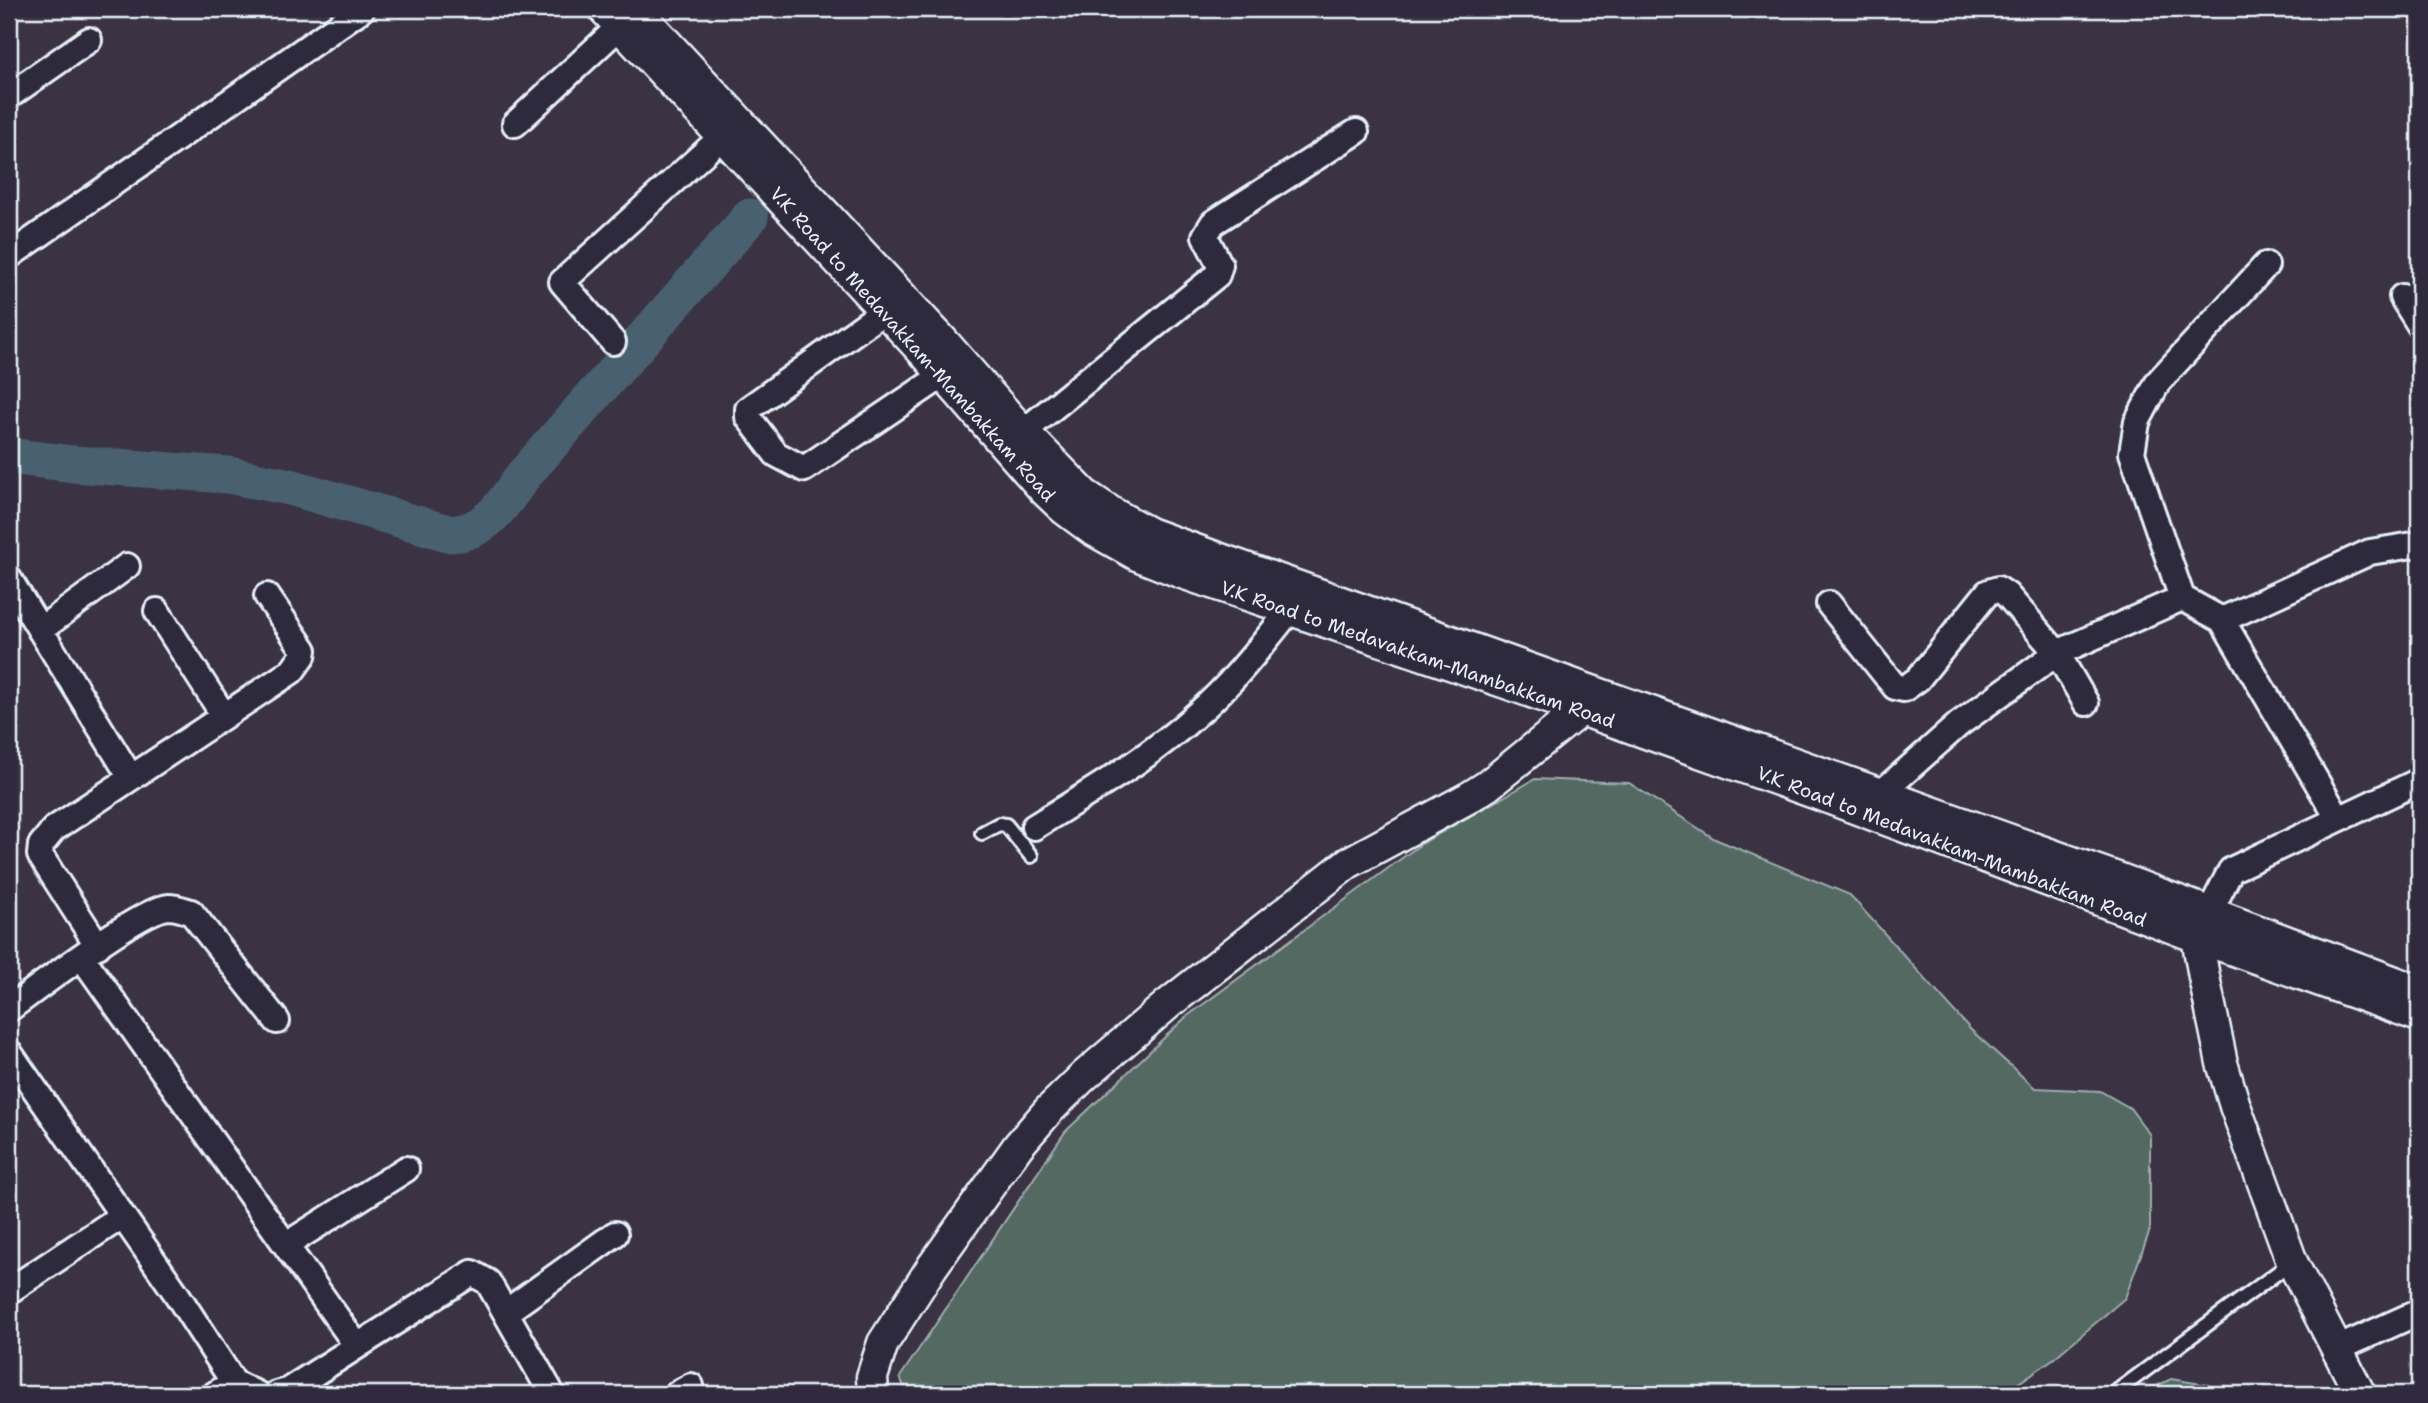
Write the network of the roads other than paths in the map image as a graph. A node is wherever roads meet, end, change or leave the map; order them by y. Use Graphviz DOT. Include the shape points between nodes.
graph roads {
  1 [pos="362,9"];
  2 [pos="620,15"];
  3 [pos="89,40"];
  4 [pos="9,96"];
  5 [pos="515,124"];
  6 [pos="1356,132"];
  7 [pos="723,136"];
  8 [pos="9,256"];
  9 [pos="2266,265"];
  10 [pos="2402,297"];
  11 [pos="884,311"];
  12 [pos="2419,324"];
  13 [pos="612,342"];
  14 [pos="953,369"];
  15 [pos="1023,432"];
  16 [pos="2419,544"];
  17 [pos="127,566"];
  18 [pos="9,579"];
  19 [pos="267,596"];
  20 [pos="2182,598"];
  21 [pos="1829,604"];
  22 [pos="1290,610"];
  23 [pos="157,611"];
  24 [pos="2222,620"];
  25 [pos="40,630"];
  26 [pos="2057,653"];
  27 [pos="1586,700"];
  28 [pos="2086,703"];
  29 [pos="225,716"];
  30 [pos="131,778"];
  31 [pos="2419,781"];
  32 [pos="1880,794"];
  33 [pos="2338,818"];
  34 [pos="982,833"];
  35 [pos="1025,833"];
  36 [pos="1031,856"];
  37 [pos="2203,925"];
  38 [pos="90,951"];
  39 [pos="2419,991"];
  40 [pos="9,1009"];
  41 [pos="2419,1016"];
  42 [pos="277,1020"];
  43 [pos="9,1052"];
  44 [pos="406,1169"];
  45 [pos="122,1216"];
  46 [pos="615,1234"];
  47 [pos="286,1245"];
  48 [pos="2292,1262"];
  49 [pos="9,1291"];
  50 [pos="506,1312"];
  51 [pos="2419,1312"];
  52 [pos="357,1346"];
  53 [pos="2337,1349"];
  54 [pos="225,1389"];
  55 [pos="257,1394"];
  56 [pos="276,1394"];
  57 [pos="552,1394"];
  58 [pos="873,1394"];
  59 [pos="2113,1394"];
  60 [pos="2360,1394"];
  1 -- 8 [label="street"];
  2 -- 5 [label="street"];
  2 -- 7 [label="street, V.K Road to Medavakkam-Mambakkam Road"];
  2 -- 14 [label="street, V.K Road to Medavakkam-Mambakkam Road"];
  3 -- 4 [label="street"];
  6 -- 15 [label="street" via="1213,223 1205,236 1220,265 1217,275"];
  7 -- 11 [label="street, V.K Road to Medavakkam-Mambakkam Road"];
  7 -- 13 [label="street" via="562,282"];
  9 -- 20 [label="street" via="2158,382 2137,422 2132,453"];
  10 -- 12 [label="street"];
  11 -- 14 [label="street, V.K Road to Medavakkam-Mambakkam Road"];
  11 -- 14 [label="street" via="748,409 748,417 776,454 804,469"];
  14 -- 15 [label="street, V.K Road to Medavakkam-Mambakkam Road"];
  14 -- 22 [label="street, V.K Road to Medavakkam-Mambakkam Road" via="1043,489 1091,529 1137,555"];
  15 -- 27 [label="street, V.K Road to Medavakkam-Mambakkam Road" via="1084,494 1149,533"];
  16 -- 24 [label="street" via="2370,552"];
  17 -- 25 [label="street"];
  18 -- 25 [label="street"];
  19 -- 29 [label="street" via="304,650 303,656 292,671"];
  20 -- 24 [label="street"];
  20 -- 26 [label="street"];
  21 -- 26 [label="street" via="1899,688 1918,679 1988,592 1998,590 2007,595"];
  22 -- 27 [label="street, V.K Road to Medavakkam-Mambakkam Road"];
  22 -- 35 [label="street" via="1198,714 1142,759"];
  23 -- 29 [label="street"];
  24 -- 33 [label="street"];
  25 -- 30 [label="street"];
  26 -- 28 [label="street"];
  26 -- 32 [label="street" via="1959,724"];
  27 -- 32 [label="street, V.K Road to Medavakkam-Mambakkam Road"];
  27 -- 37 [label="street, V.K Road to Medavakkam-Mambakkam Road" via="1823,796"];
  27 -- 58 [label="street" via="1487,786 1348,863 1168,1004 1049,1110 1017,1146 883,1343 872,1377"];
  29 -- 30 [label="street"];
  30 -- 38 [label="street" via="54,829 41,845 40,855"];
  31 -- 33 [label="street"];
  32 -- 37 [label="street, V.K Road to Medavakkam-Mambakkam Road" via="2120,879"];
  33 -- 37 [label="street" via="2231,870"];
  34 -- 35 [label="lane" via="999,824"];
  35 -- 36 [label="lane"];
  37 -- 39 [label="street, V.K Road to Medavakkam-Mambakkam Road"];
  37 -- 41 [label="street, V.K Road to Medavakkam-Mambakkam Road"];
  37 -- 48 [label="street" via="2204,977 2232,1095"];
  38 -- 40 [label="street"];
  38 -- 42 [label="street" via="150,913 169,907 191,912"];
  38 -- 47 [label="street"];
  43 -- 45 [label="street"];
  44 -- 47 [label="street"];
  45 -- 49 [label="street"];
  45 -- 54 [label="street" via="176,1293"];
  46 -- 50 [label="street"];
  47 -- 52 [label="street"];
  48 -- 53 [label="street"];
  48 -- 59 [label="lane"];
  50 -- 52 [label="street" via="488,1282 472,1273"];
  50 -- 57 [label="street"];
  51 -- 53 [label="street"];
  52 -- 56 [label="street"];
  53 -- 60 [label="street"];
  54 -- 55 [label="street"];
}
